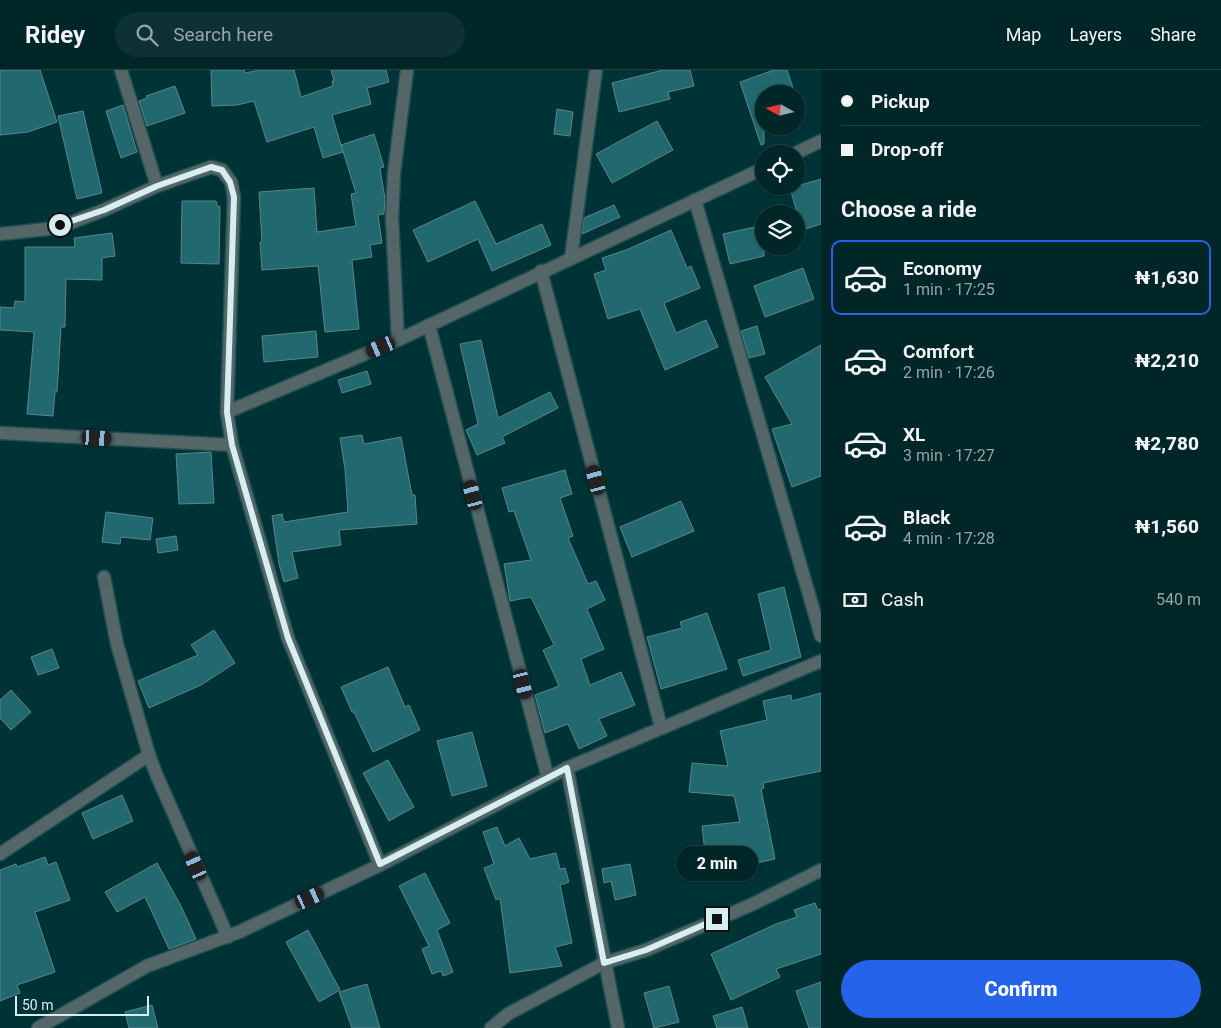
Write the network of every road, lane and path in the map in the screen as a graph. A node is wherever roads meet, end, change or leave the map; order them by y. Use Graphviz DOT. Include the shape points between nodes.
graph roads {
  1 [pos="121,70"];
  2 [pos="407,70"];
  3 [pos="596,70"];
  4 [pos="821,141"];
  5 [pos="805,149"];
  6 [pos="755,172"];
  7 [pos="157,186"];
  8 [pos="694,200"];
  9 [pos="0,234"];
  10 [pos="570,258"];
  11 [pos="541,272"];
  12 [pos="429,325"];
  13 [pos="398,340"];
  14 [pos="227,412"];
  15 [pos="0,433"];
  16 [pos="232,445"];
  17 [pos="104,577"];
  18 [pos="821,636"];
  19 [pos="821,661"];
  20 [pos="661,727"];
  21 [pos="149,755"];
  22 [pos="567,768"];
  23 [pos="548,778"];
  24 [pos="1,849"];
  25 [pos="380,864"];
  26 [pos="821,870"];
  27 [pos="228,937"];
  28 [pos="604,963"];
  29 [pos="38,1028"];
  30 [pos="491,1028"];
  31 [pos="618,1028"];
  1 -- 7 [label="street"];
  2 -- 13 [label="street" via="394,173 392,218"];
  3 -- 10 [label="street"];
  4 -- 5 [label="street"];
  6 -- 8 [label="street"];
  7 -- 9 [label="street" via="74,222 47,229"];
  7 -- 14 [label="street" via="211,167 222,170 230,182 234,197"];
  8 -- 10 [label="street"];
  8 -- 18 [label="street"];
  10 -- 11 [label="street"];
  11 -- 12 [label="street"];
  11 -- 20 [label="street"];
  12 -- 13 [label="street"];
  12 -- 23 [label="street"];
  13 -- 14 [label="street"];
  14 -- 16 [label="street"];
  15 -- 16 [label="street"];
  16 -- 25 [label="street" via="288,638"];
  17 -- 21 [label="street" via="117,644"];
  19 -- 20 [label="street"];
  20 -- 22 [label="street"];
  21 -- 24 [label="street"];
  21 -- 27 [label="street"];
  22 -- 23 [label="street"];
  22 -- 28 [label="street"];
  23 -- 25 [label="street"];
  25 -- 27 [label="street"];
  26 -- 28 [label="street" via="753,904 646,950"];
  27 -- 29 [label="street" via="147,966"];
  28 -- 30 [label="street" via="508,1014"];
  28 -- 31 [label="street"];
}
